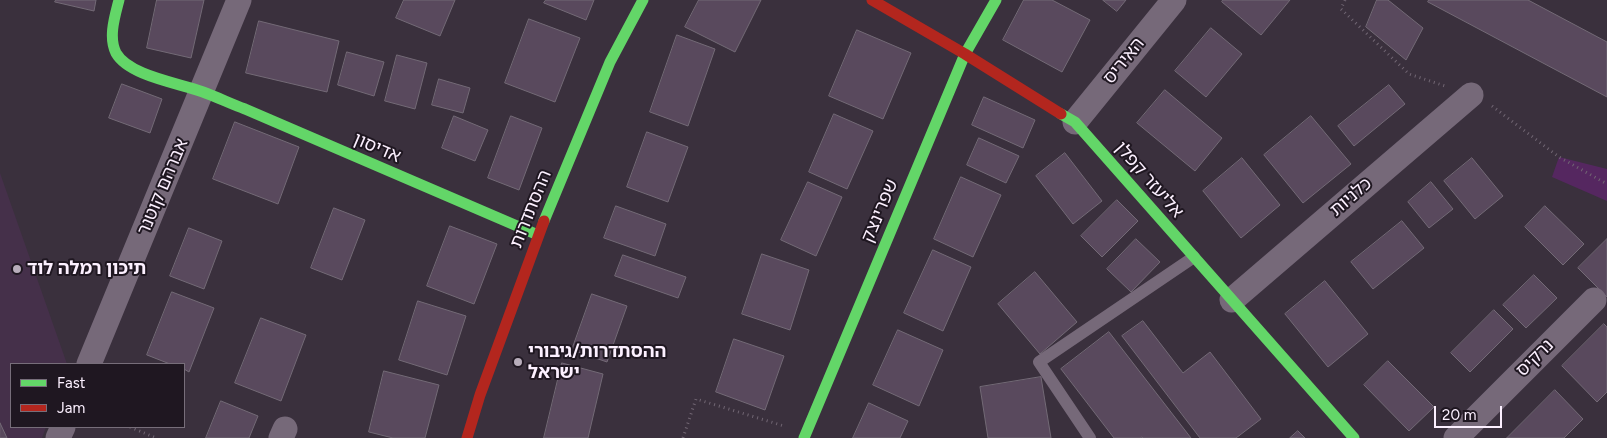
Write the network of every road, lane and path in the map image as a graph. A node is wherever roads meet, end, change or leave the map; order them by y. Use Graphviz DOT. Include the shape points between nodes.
graph roads {
  1 [pos="119,0"];
  2 [pos="239,0"];
  3 [pos="643,0"];
  4 [pos="872,0"];
  5 [pos="996,0"];
  6 [pos="1174,0"];
  7 [pos="1345,0"];
  8 [pos="965,54"];
  9 [pos="202,92"];
  10 [pos="1471,95"];
  11 [pos="1075,122"];
  12 [pos="1607,184"];
  13 [pos="538,236"];
  14 [pos="1194,257"];
  15 [pos="1232,300"];
  16 [pos="1594,300"];
  17 [pos="89,363"];
  18 [pos="132,428"];
  19 [pos="805,436"];
  20 [pos="156,438"];
  21 [pos="467,438"];
  22 [pos="683,438"];
  23 [pos="1090,438"];
  24 [pos="1354,438"];
  25 [pos="1456,438"];
  1 -- 9 [label="street, אדיסון" via="112,30 113,45 119,57 130,67"];
  2 -- 9 [label="street, אברהם קוטנר"];
  3 -- 13 [label="street, ההסתדרות" via="610,62"];
  4 -- 8 [label="street, אליעזר קפלן"];
  5 -- 8 [label="street, שפרינצק"];
  6 -- 11 [label="street, האיריס"];
  7 -- 10 [label="path" via="1341,9 1409,74"];
  8 -- 11 [label="street, אליעזר קפלן"];
  8 -- 19 [label="street, שפרינצק"];
  9 -- 13 [label="street, אדיסון"];
  9 -- 17 [label="street, אברהם קוטנר"];
  10 -- 12 [label="path" via="1484,100 1559,156"];
  10 -- 15 [label="street, כלניות"];
  11 -- 14 [label="street, אליעזר קפלן"];
  13 -- 21 [label="street, ההסתדרות"];
  14 -- 15 [label="street, אליעזר קפלן"];
  14 -- 23 [label="lane" via="1039,362"];
  15 -- 24 [label="street, אליעזר קפלן"];
  16 -- 25 [label="street, נרקיס"];
  18 -- 20 [label="path"];
  19 -- 22 [label="path" via="696,399"];
}
